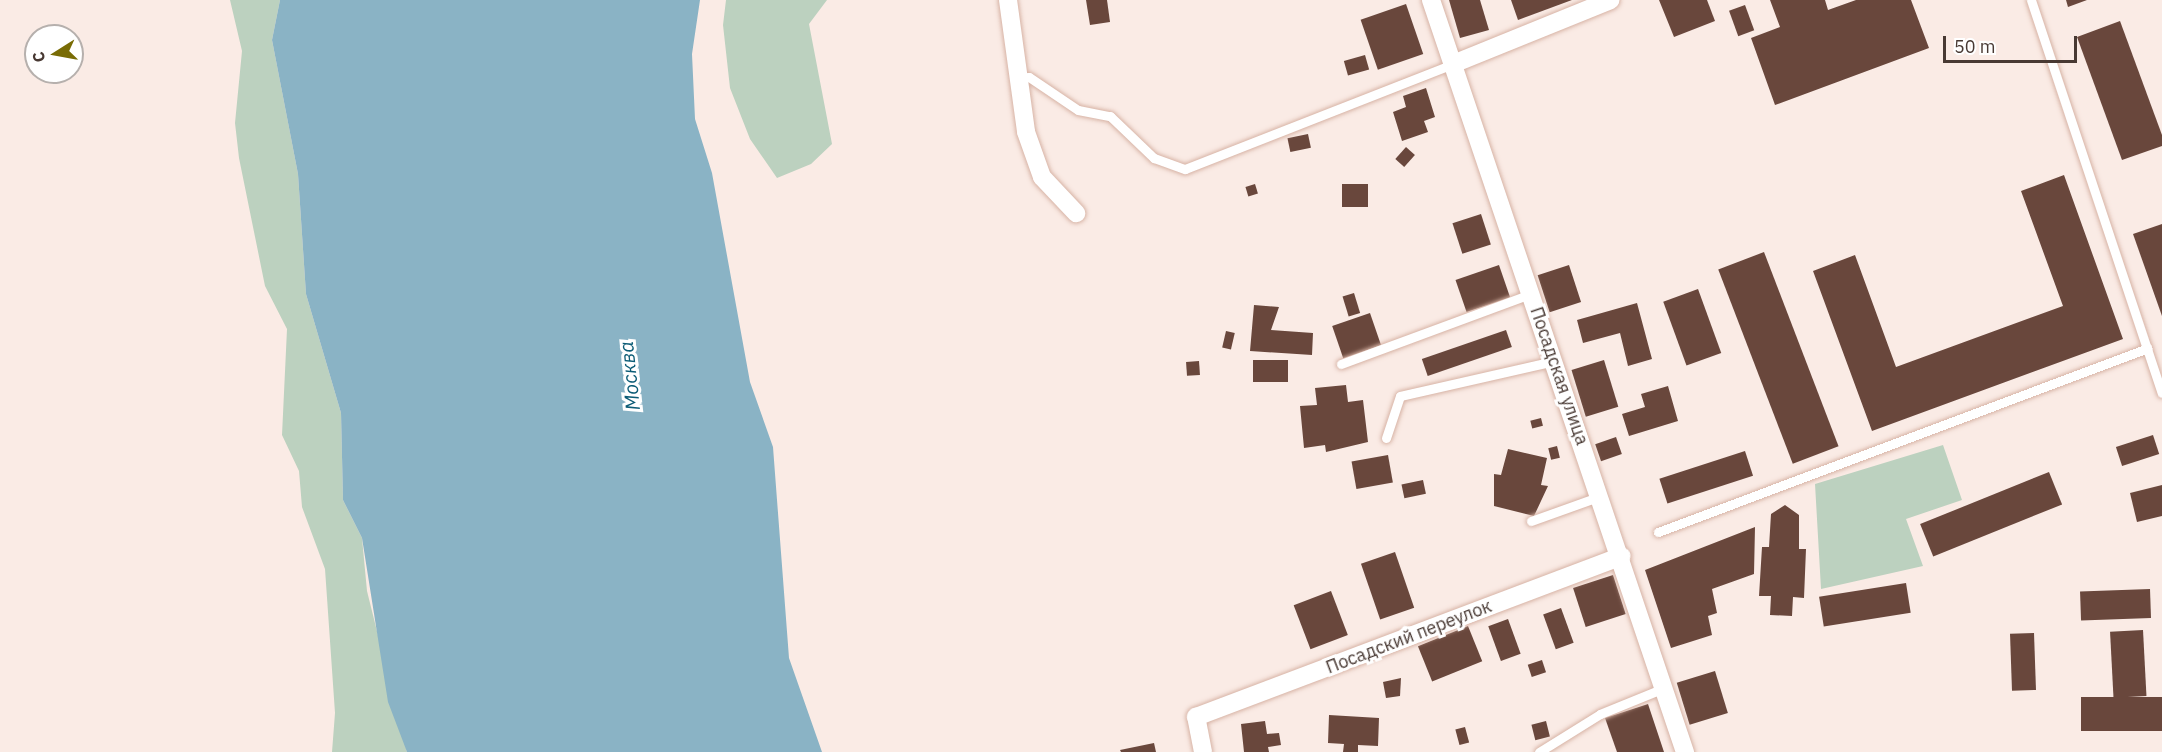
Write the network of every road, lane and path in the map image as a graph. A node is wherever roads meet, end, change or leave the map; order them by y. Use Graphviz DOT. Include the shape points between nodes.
graph roads {
  1 [pos="1008,0"];
  2 [pos="1431,0"];
  3 [pos="1611,0"];
  4 [pos="2031,0"];
  5 [pos="1453,64"];
  6 [pos="1014,78"];
  7 [pos="1076,213"];
  8 [pos="1530,294"];
  9 [pos="2148,348"];
  10 [pos="1554,361"];
  11 [pos="1341,364"];
  12 [pos="2162,393"];
  13 [pos="1386,438"];
  14 [pos="1601,496"];
  15 [pos="1531,521"];
  16 [pos="1658,532"];
  17 [pos="1622,556"];
  18 [pos="1664,688"];
  19 [pos="1203,752"];
  20 [pos="1539,752"];
  21 [pos="1684,752"];
  1 -- 6 [label="street"];
  2 -- 5 [label="street, Посадская улица"];
  3 -- 5 [label="street"];
  4 -- 9 [label="lane"];
  5 -- 6 [label="lane" via="1185,168 1154,158 1110,116 1078,110 1029,76"];
  5 -- 8 [label="street, Посадская улица"];
  6 -- 7 [label="street" via="1042,177"];
  8 -- 10 [label="street, Посадская улица"];
  8 -- 11 [label="lane"];
  9 -- 12 [label="lane"];
  9 -- 16 [label="lane"];
  10 -- 13 [label="lane" via="1400,396"];
  10 -- 14 [label="street, Посадская улица"];
  14 -- 15 [label="lane"];
  14 -- 17 [label="street, Посадская улица"];
  17 -- 18 [label="street, Посадская улица"];
  17 -- 19 [label="street, Посадский переулок" via="1196,717"];
  18 -- 20 [label="lane" via="1600,714"];
  18 -- 21 [label="street, Посадская улица"];
}
